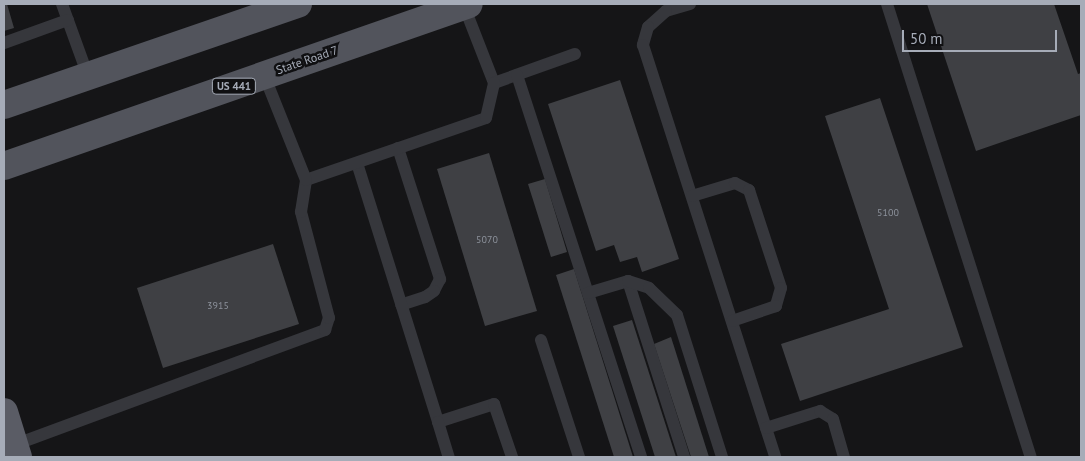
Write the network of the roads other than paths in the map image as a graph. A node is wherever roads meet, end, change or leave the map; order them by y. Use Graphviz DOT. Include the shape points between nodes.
graph roads {
  1 [pos="62,4"];
  2 [pos="298,4"];
  3 [pos="689,4"];
  4 [pos="887,4"];
  5 [pos="467,5"];
  6 [pos="68,20"];
  7 [pos="4,43"];
  8 [pos="575,54"];
  9 [pos="264,75"];
  10 [pos="517,75"];
  11 [pos="88,76"];
  12 [pos="494,83"];
  13 [pos="4,105"];
  14 [pos="398,148"];
  15 [pos="357,163"];
  16 [pos="4,166"];
  17 [pos="306,180"];
  18 [pos="692,196"];
  19 [pos="628,281"];
  20 [pos="588,293"];
  21 [pos="401,305"];
  22 [pos="732,322"];
  23 [pos="541,340"];
  24 [pos="4,412"];
  25 [pos="438,422"];
  26 [pos="766,428"];
  27 [pos="16,451"];
  28 [pos="449,457"];
  29 [pos="512,457"];
  30 [pos="579,457"];
  31 [pos="641,457"];
  32 [pos="684,457"];
  33 [pos="722,457"];
  34 [pos="776,457"];
  35 [pos="844,457"];
  36 [pos="1031,457"];
  1 -- 6 [label="lane"];
  2 -- 11 [label="main road"];
  3 -- 18 [label="lane" via="666,11 648,26 643,45"];
  4 -- 36 [label="lane"];
  5 -- 9 [label="main road, State Road 7 / US 441"];
  5 -- 12 [label="lane"];
  6 -- 7 [label="lane"];
  6 -- 11 [label="lane"];
  8 -- 10 [label="lane"];
  9 -- 16 [label="main road, State Road 7 / US 441"];
  9 -- 17 [label="lane"];
  10 -- 12 [label="lane"];
  10 -- 20 [label="lane"];
  11 -- 13 [label="main road"];
  12 -- 14 [label="lane" via="486,118"];
  14 -- 15 [label="lane"];
  14 -- 21 [label="lane" via="440,279 434,291 425,297"];
  15 -- 17 [label="lane"];
  15 -- 21 [label="lane"];
  17 -- 27 [label="lane" via="301,212 329,318 325,330"];
  18 -- 22 [label="lane"];
  18 -- 22 [label="lane" via="735,183 749,190 781,288 776,306"];
  19 -- 20 [label="lane"];
  19 -- 32 [label="lane"];
  19 -- 33 [label="lane" via="648,288 677,315"];
  20 -- 31 [label="lane"];
  21 -- 25 [label="lane"];
  22 -- 26 [label="lane"];
  23 -- 30 [label="lane"];
  24 -- 27 [label="highway"];
  25 -- 28 [label="lane"];
  25 -- 29 [label="lane" via="494,404"];
  26 -- 34 [label="lane"];
  26 -- 35 [label="lane" via="820,411 833,420"];
}
